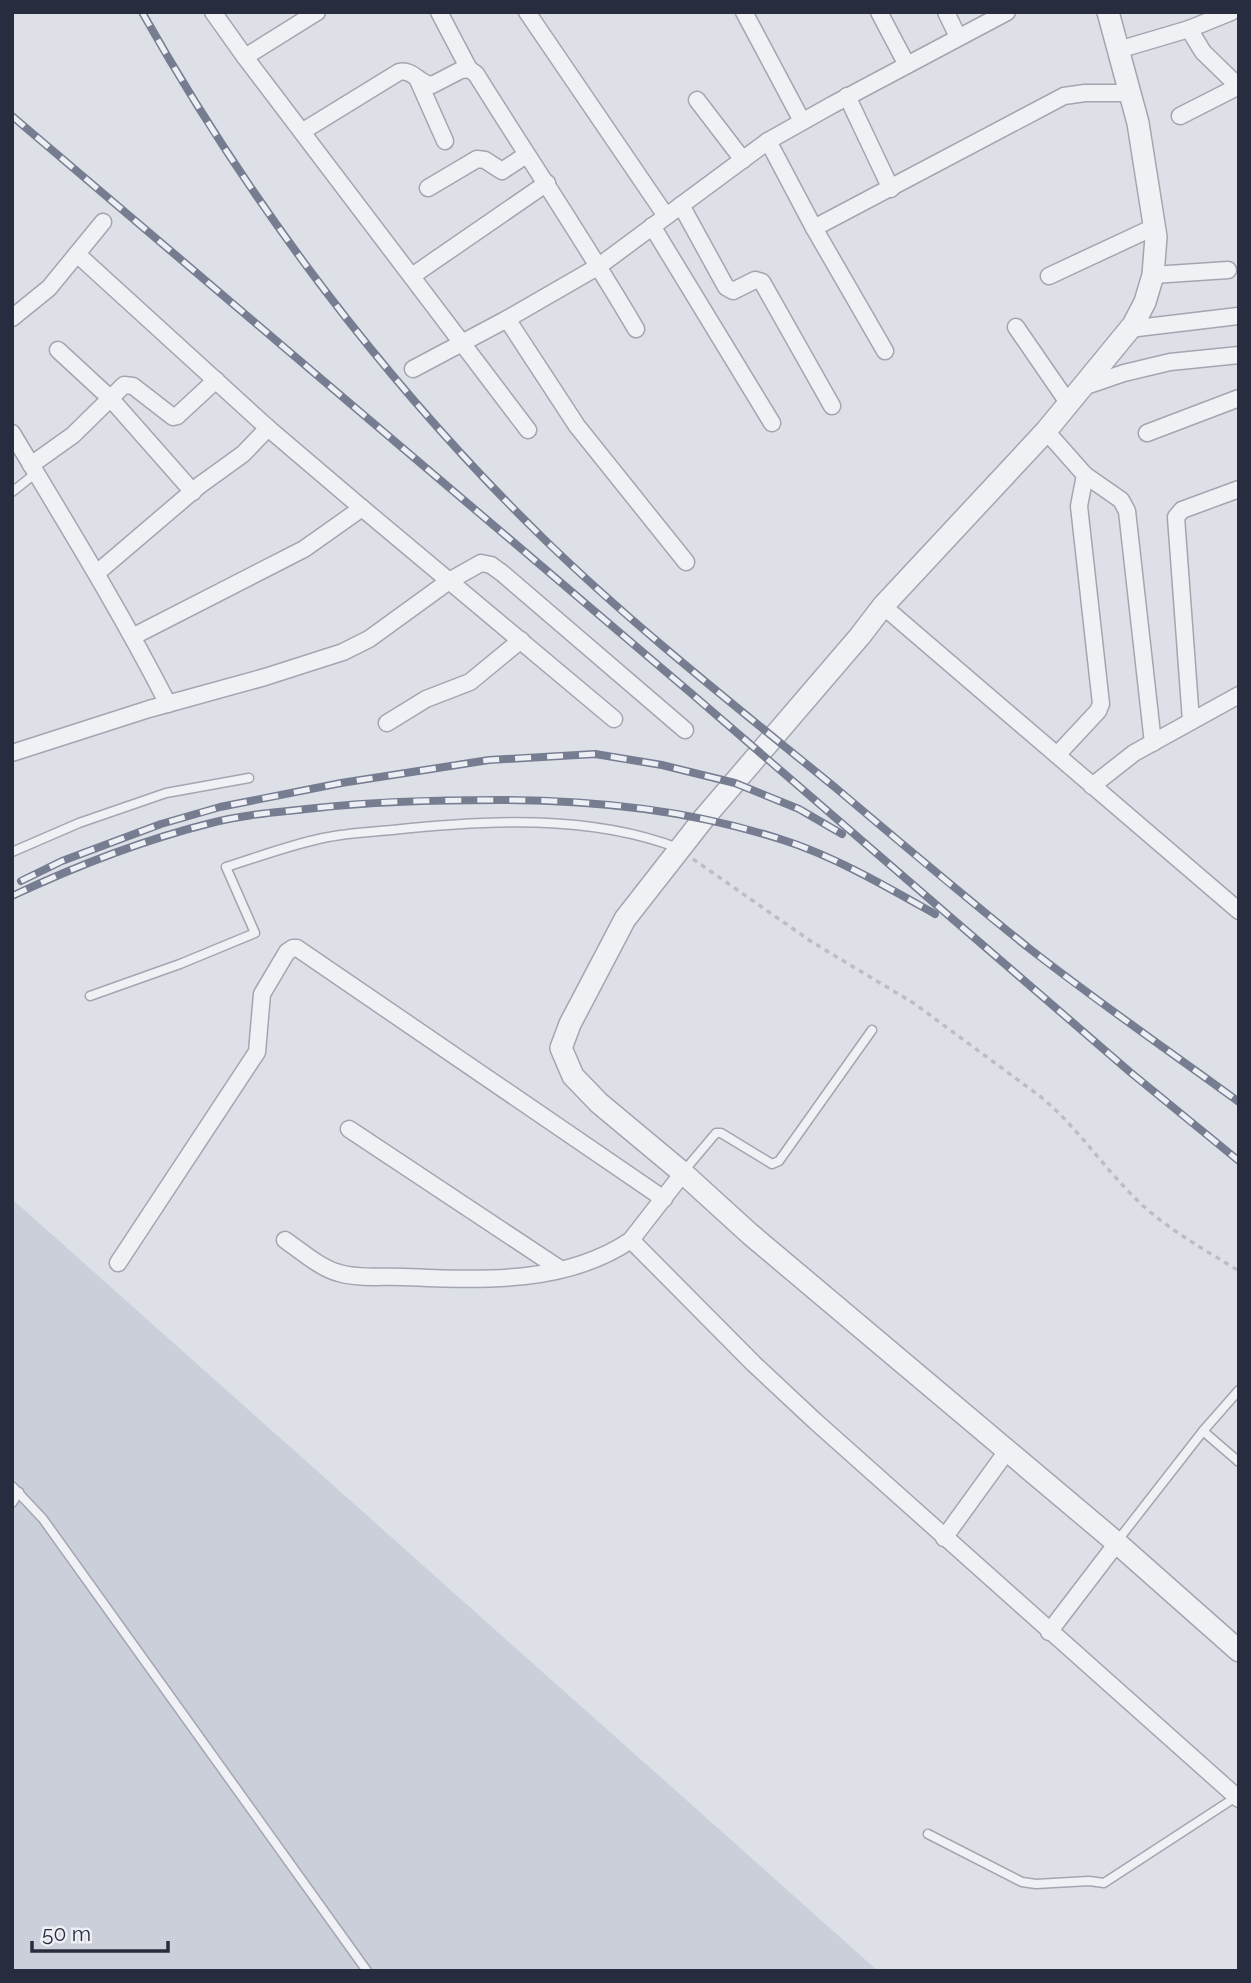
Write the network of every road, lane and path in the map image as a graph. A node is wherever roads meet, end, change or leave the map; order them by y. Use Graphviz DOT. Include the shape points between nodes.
graph roads {
  1 [pos="213,12"];
  2 [pos="317,12"];
  3 [pos="439,12"];
  4 [pos="527,12"];
  5 [pos="744,12"];
  6 [pos="879,12"];
  7 [pos="946,12"];
  8 [pos="1007,12"];
  9 [pos="1108,12"];
  10 [pos="1220,14"];
  11 [pos="1189,29"];
  12 [pos="958,37"];
  13 [pos="1118,50"];
  14 [pos="245,57"];
  15 [pos="908,65"];
  16 [pos="469,69"];
  17 [pos="417,78"];
  18 [pos="1238,86"];
  19 [pos="1130,93"];
  20 [pos="847,96"];
  21 [pos="697,100"];
  22 [pos="1180,116"];
  23 [pos="802,121"];
  24 [pos="303,131"];
  25 [pos="445,141"];
  26 [pos="768,141"];
  27 [pos="527,155"];
  28 [pos="743,160"];
  29 [pos="548,183"];
  30 [pos="428,188"];
  31 [pos="891,189"];
  32 [pos="681,205"];
  33 [pos="659,221"];
  34 [pos="103,222"];
  35 [pos="1154,227"];
  36 [pos="814,228"];
  37 [pos="77,254"];
  38 [pos="599,266"];
  39 [pos="1228,270"];
  40 [pos="412,275"];
  41 [pos="1153,275"];
  42 [pos="1049,276"];
  43 [pos="1238,316"];
  44 [pos="12,318"];
  45 [pos="507,319"];
  46 [pos="1016,327"];
  47 [pos="636,329"];
  48 [pos="1129,329"];
  49 [pos="463,343"];
  50 [pos="58,350"];
  51 [pos="885,351"];
  52 [pos="1239,355"];
  53 [pos="413,369"];
  54 [pos="216,380"];
  55 [pos="1083,387"];
  56 [pos="1239,398"];
  57 [pos="111,399"];
  58 [pos="1069,404"];
  59 [pos="832,407"];
  60 [pos="772,423"];
  61 [pos="268,428"];
  62 [pos="528,430"];
  63 [pos="1046,431"];
  64 [pos="12,433"];
  65 [pos="1147,433"];
  66 [pos="34,469"];
  67 [pos="1085,475"];
  68 [pos="1239,489"];
  69 [pos="12,492"];
  70 [pos="193,492"];
  71 [pos="362,508"];
  72 [pos="686,562"];
  73 [pos="98,572"];
  74 [pos="449,581"];
  75 [pos="883,606"];
  76 [pos="134,636"];
  77 [pos="521,639"];
  78 [pos="1239,695"];
  79 [pos="168,704"];
  80 [pos="614,719"];
  81 [pos="1191,721"];
  82 [pos="387,723"];
  83 [pos="685,730"];
  84 [pos="1153,743"];
  85 [pos="12,753"];
  86 [pos="1057,755"];
  87 [pos="249,778"];
  88 [pos="1093,786"];
  89 [pos="681,850"];
  90 [pos="12,852"];
  91 [pos="1239,911"];
  92 [pos="90,996"];
  93 [pos="872,1030"];
  94 [pos="349,1129"];
  95 [pos="683,1173"];
  96 [pos="664,1199"];
  97 [pos="285,1240"];
  98 [pos="632,1240"];
  99 [pos="118,1263"];
  100 [pos="559,1269"];
  101 [pos="1239,1271"];
  102 [pos="1239,1390"];
  103 [pos="1203,1431"];
  104 [pos="1007,1451"];
  105 [pos="1239,1462"];
  106 [pos="16,1489"];
  107 [pos="12,1503"];
  108 [pos="944,1538"];
  109 [pos="1117,1543"];
  110 [pos="1049,1632"];
  111 [pos="1239,1651"];
  112 [pos="1238,1798"];
  113 [pos="928,1834"];
  114 [pos="367,1971"];
  1 -- 14 [label="street"];
  2 -- 14 [label="street"];
  3 -- 16 [label="street"];
  4 -- 33 [label="street"];
  5 -- 23 [label="street"];
  6 -- 15 [label="street"];
  7 -- 12 [label="street"];
  8 -- 12 [label="street"];
  9 -- 13 [label="street"];
  10 -- 11 [label="street"];
  11 -- 13 [label="street"];
  11 -- 18 [label="street" via="1203,52"];
  12 -- 15 [label="street"];
  13 -- 19 [label="street"];
  14 -- 24 [label="street"];
  15 -- 20 [label="street"];
  16 -- 17 [label="street" via="432,85"];
  16 -- 27 [label="street"];
  17 -- 24 [label="street" via="399,72"];
  17 -- 25 [label="street"];
  18 -- 22 [label="street"];
  19 -- 31 [label="street" via="1064,96"];
  19 -- 35 [label="street" via="1139,122"];
  20 -- 23 [label="street"];
  20 -- 31 [label="street"];
  21 -- 28 [label="street"];
  23 -- 26 [label="street"];
  24 -- 40 [label="street"];
  26 -- 28 [label="street"];
  26 -- 36 [label="street"];
  27 -- 29 [label="street"];
  27 -- 30 [label="street" via="499,171 477,159"];
  28 -- 32 [label="street"];
  29 -- 38 [label="street"];
  29 -- 40 [label="street"];
  31 -- 36 [label="street"];
  32 -- 33 [label="street"];
  32 -- 59 [label="street" via="726,287 733,291 755,280 762,282"];
  33 -- 38 [label="street"];
  33 -- 60 [label="street"];
  34 -- 37 [label="street"];
  35 -- 41 [label="street"];
  35 -- 42 [label="street"];
  36 -- 51 [label="street"];
  37 -- 44 [label="street" via="48,288"];
  37 -- 54 [label="street"];
  38 -- 45 [label="street"];
  38 -- 47 [label="street"];
  39 -- 41 [label="street"];
  40 -- 49 [label="street"];
  41 -- 48 [label="street" via="1145,302"];
  43 -- 48 [label="street"];
  45 -- 49 [label="street"];
  45 -- 72 [label="street" via="577,426"];
  46 -- 58 [label="street"];
  48 -- 55 [label="street"];
  49 -- 53 [label="street"];
  49 -- 62 [label="street"];
  50 -- 57 [label="street"];
  52 -- 55 [label="street" via="1170,362"];
  54 -- 57 [label="street" via="173,417 128,384"];
  54 -- 61 [label="street"];
  55 -- 58 [label="street"];
  56 -- 65 [label="street"];
  57 -- 66 [label="street"];
  57 -- 70 [label="street"];
  58 -- 63 [label="street"];
  61 -- 70 [label="street" via="243,454"];
  61 -- 71 [label="street"];
  63 -- 67 [label="street"];
  63 -- 75 [label="street"];
  64 -- 66 [label="street"];
  66 -- 69 [label="lane"];
  66 -- 73 [label="street"];
  67 -- 84 [label="street" via="1121,499 1127,511"];
  67 -- 86 [label="street" via="1079,506 1101,704"];
  68 -- 81 [label="street" via="1181,510 1176,517"];
  70 -- 73 [label="street"];
  71 -- 74 [label="street"];
  71 -- 76 [label="street" via="304,549"];
  73 -- 76 [label="street"];
  74 -- 77 [label="street"];
  74 -- 79 [label="street" via="369,639 342,652"];
  74 -- 83 [label="street" via="481,563 491,565"];
  75 -- 86 [label="street"];
  75 -- 89 [label="street"];
  76 -- 79 [label="street"];
  77 -- 80 [label="street"];
  77 -- 82 [label="street" via="470,682 426,699"];
  78 -- 81 [label="street"];
  79 -- 85 [label="street"];
  81 -- 84 [label="street"];
  84 -- 88 [label="street"];
  86 -- 88 [label="street"];
  87 -- 90 [label="lane" via="166,793"];
  88 -- 91 [label="street"];
  89 -- 92 [label="lane" via="620,832 544,822 430,826 313,840 226,867 255,933"];
  89 -- 95 [label="street" via="625,919 561,1048 573,1076 599,1103"];
  89 -- 101 [label="path" via="821,948 915,1004 1041,1097 1145,1208"];
  93 -- 95 [label="lane" via="779,1161 764,1161 716,1133"];
  94 -- 100 [label="street"];
  95 -- 96 [label="street"];
  95 -- 104 [label="street"];
  96 -- 98 [label="street"];
  96 -- 99 [label="street" via="293,948 262,994 257,1052"];
  97 -- 100 [label="street" via="331,1270 352,1275 494,1279"];
  98 -- 100 [label="street"];
  98 -- 108 [label="street" via="754,1364"];
  102 -- 103 [label="lane"];
  103 -- 105 [label="lane"];
  103 -- 109 [label="lane"];
  104 -- 108 [label="street"];
  104 -- 109 [label="street"];
  106 -- 107 [label="lane"];
  106 -- 114 [label="lane" via="43,1519"];
  108 -- 110 [label="street"];
  109 -- 110 [label="street"];
  109 -- 111 [label="street"];
  110 -- 112 [label="street"];
  112 -- 113 [label="lane" via="1104,1883 1022,1882"];
}
